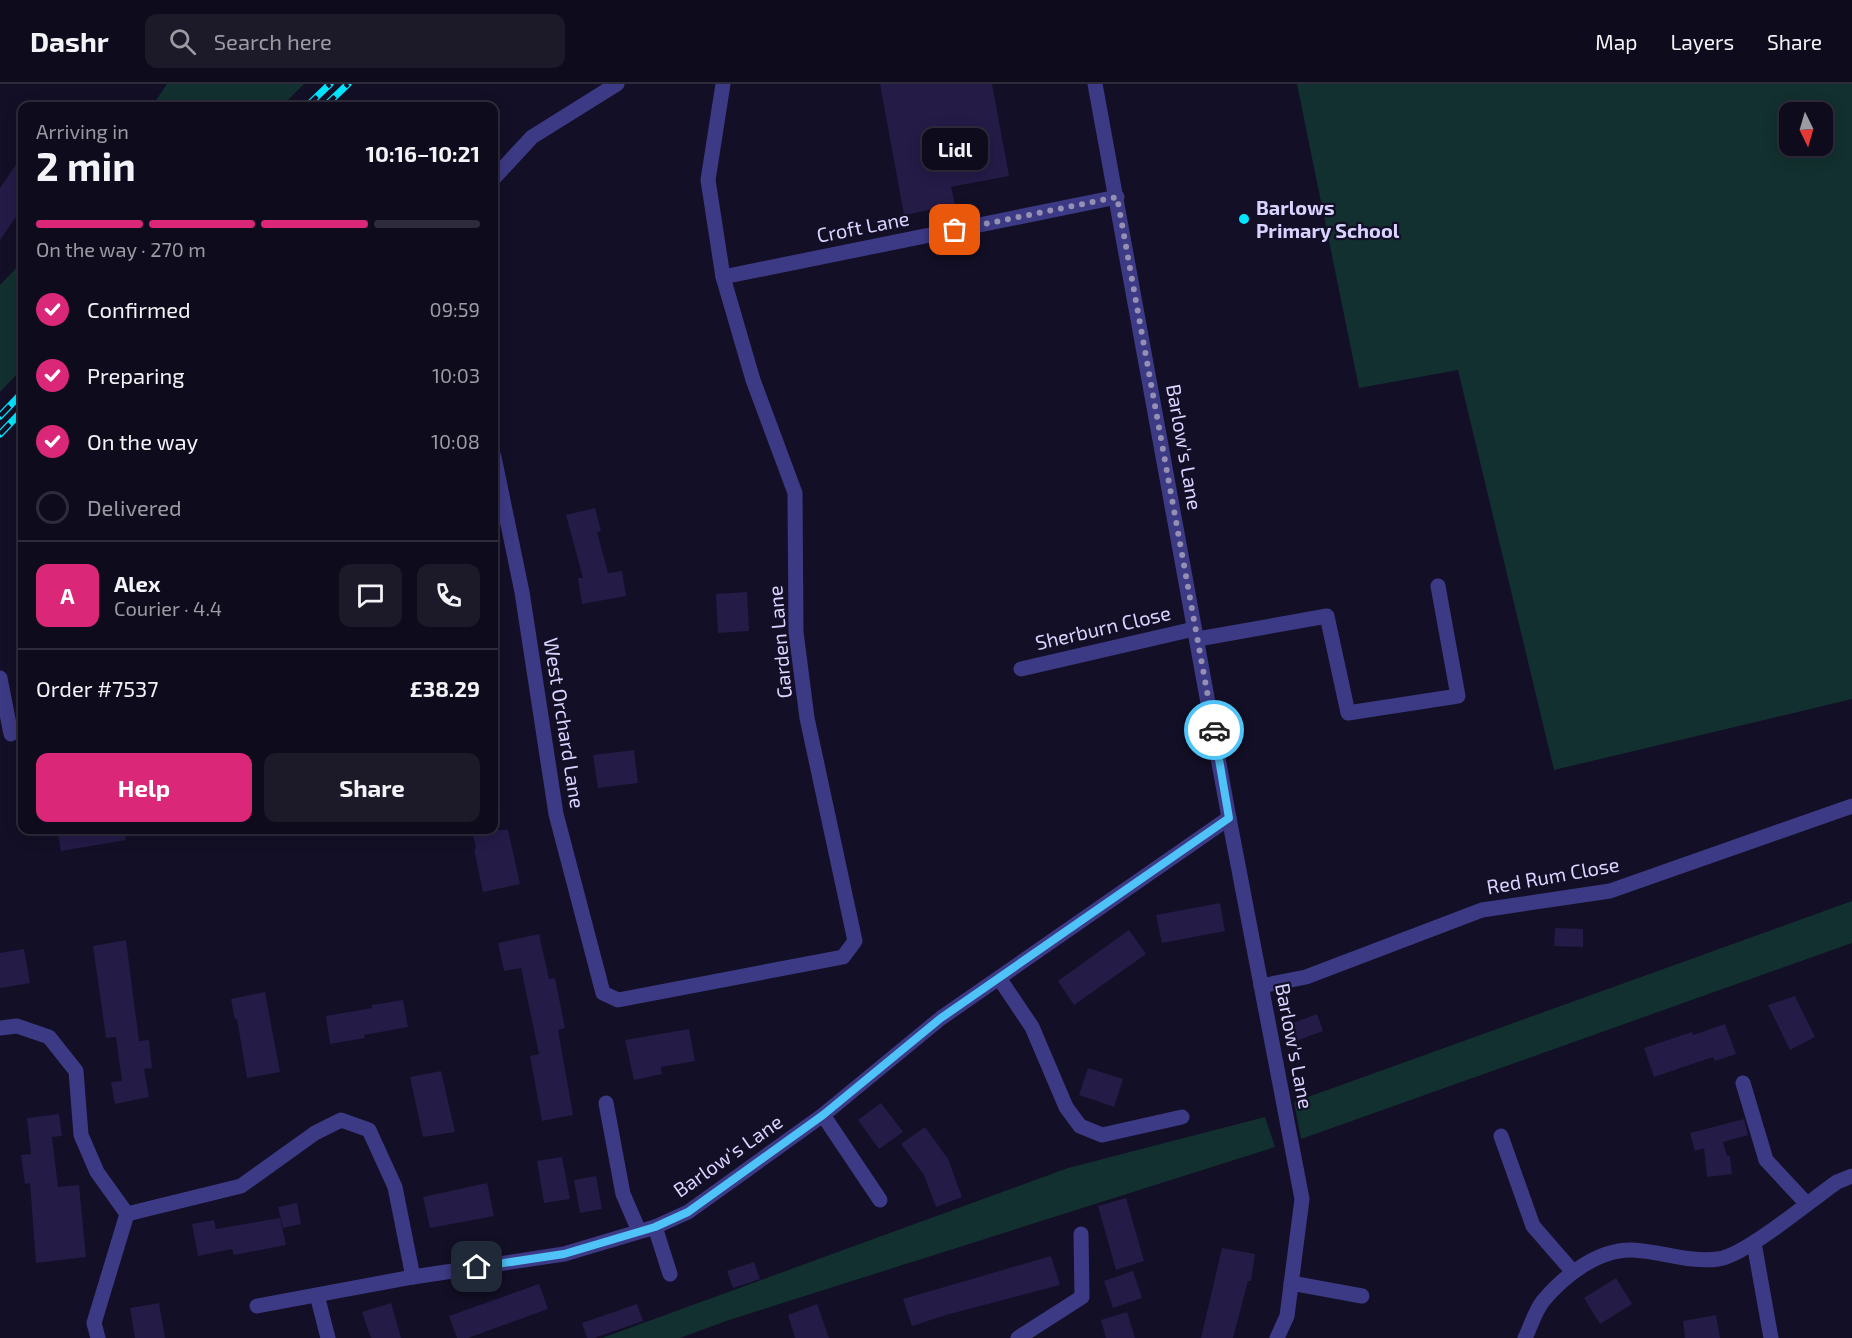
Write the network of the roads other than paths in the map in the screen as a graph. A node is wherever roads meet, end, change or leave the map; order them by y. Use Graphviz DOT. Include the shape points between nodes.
graph roads {
  1 [pos="616,84"];
  2 [pos="723,84"];
  3 [pos="1095,84"];
  4 [pos="498,174"];
  5 [pos="1117,197"];
  6 [pos="723,277"];
  7 [pos="498,476"];
  8 [pos="1438,586"];
  9 [pos="1196,634"];
  10 [pos="1021,669"];
  11 [pos="0,678"];
  12 [pos="2,706"];
  13 [pos="11,734"];
  14 [pos="1852,806"];
  15 [pos="1229,818"];
  16 [pos="999,978"];
  17 [pos="1261,986"];
  18 [pos="603,993"];
  19 [pos="0,1028"];
  20 [pos="1743,1083"];
  21 [pos="606,1103"];
  22 [pos="823,1115"];
  23 [pos="1182,1117"];
  24 [pos="1501,1136"];
  25 [pos="1852,1176"];
  26 [pos="880,1200"];
  27 [pos="1806,1203"];
  28 [pos="127,1214"];
  29 [pos="655,1227"];
  30 [pos="639,1231"];
  31 [pos="1081,1234"];
  32 [pos="1754,1244"];
  33 [pos="1573,1272"];
  34 [pos="670,1274"];
  35 [pos="413,1277"];
  36 [pos="1291,1283"];
  37 [pos="317,1295"];
  38 [pos="1362,1296"];
  39 [pos="257,1306"];
  40 [pos="98,1338"];
  41 [pos="328,1338"];
  42 [pos="1018,1338"];
  43 [pos="1277,1338"];
  44 [pos="1525,1338"];
  45 [pos="1771,1338"];
  1 -- 4 [label="street" via="532,137"];
  2 -- 6 [label="street, Garden Lane" via="708,180"];
  3 -- 5 [label="street, Barlow's Lane"];
  5 -- 6 [label="street, Croft Lane"];
  5 -- 9 [label="street, Barlow's Lane"];
  6 -- 18 [label="street, Garden Lane" via="753,380 795,493 797,643 807,718 855,941 843,957 618,1000"];
  7 -- 18 [label="street, West Orchard Lane" via="522,592 556,814"];
  8 -- 9 [label="street, Sherburn Close" via="1458,696 1348,713 1327,616"];
  9 -- 10 [label="street, Sherburn Close"];
  9 -- 15 [label="street, Barlow's Lane"];
  11 -- 12 [label="street"];
  12 -- 13 [label="street"];
  14 -- 17 [label="street, Red Rum Close" via="1610,891 1482,910 1306,977"];
  15 -- 16 [label="street, Barlow's Lane"];
  15 -- 17 [label="street, Barlow's Lane"];
  16 -- 22 [label="street, Barlow's Lane" via="941,1018"];
  16 -- 23 [label="street" via="1032,1027 1066,1107 1080,1126 1102,1135"];
  17 -- 36 [label="street, Barlow's Lane" via="1302,1199"];
  19 -- 28 [label="street" via="17,1026 49,1038 76,1071 81,1135 97,1172"];
  20 -- 27 [label="street" via="1766,1160"];
  21 -- 30 [label="street" via="623,1194"];
  22 -- 26 [label="street"];
  22 -- 29 [label="street, Barlow's Lane" via="688,1212"];
  24 -- 33 [label="street" via="1533,1226"];
  25 -- 27 [label="street"];
  27 -- 32 [label="street"];
  28 -- 35 [label="street" via="241,1186 315,1133 341,1120 369,1130 394,1187"];
  28 -- 40 [label="street" via="94,1323"];
  29 -- 30 [label="street, Barlow's Lane"];
  29 -- 34 [label="street"];
  30 -- 35 [label="street, Barlow's Lane" via="564,1254"];
  31 -- 42 [label="street" via="1082,1297"];
  32 -- 33 [label="street" via="1720,1259 1631,1250 1606,1254"];
  32 -- 45 [label="street"];
  33 -- 44 [label="street" via="1542,1302"];
  35 -- 37 [label="street, Barlow's Lane"];
  36 -- 38 [label="street"];
  36 -- 43 [label="street, Barlow's Lane" via="1287,1316"];
  37 -- 39 [label="street, Barlow's Lane"];
  37 -- 41 [label="street"];
}
